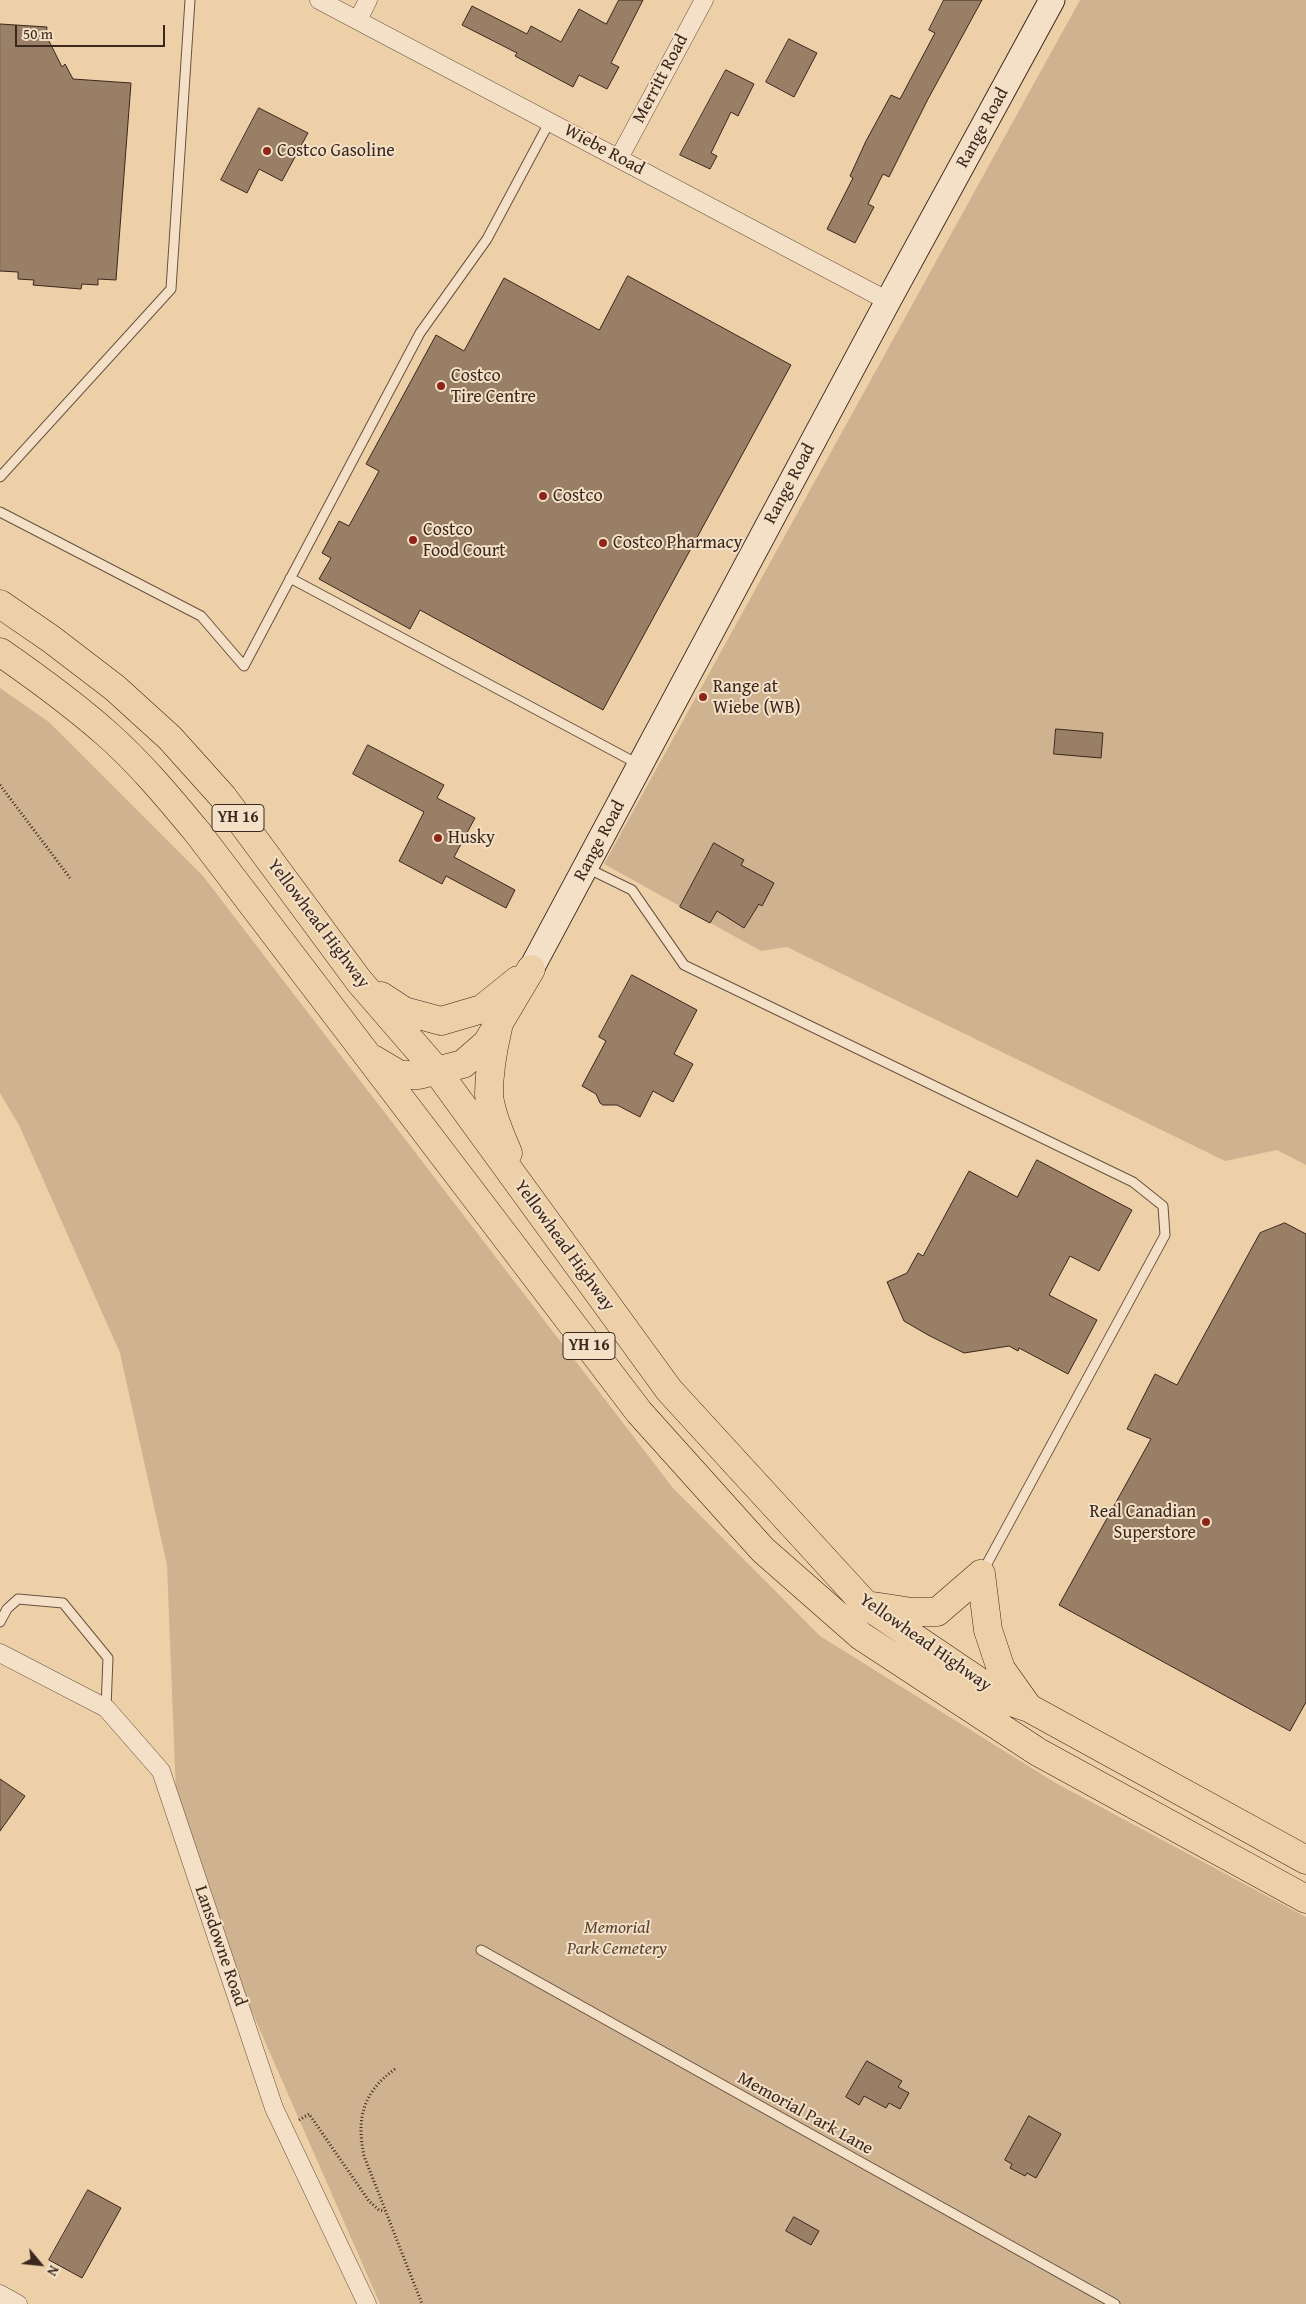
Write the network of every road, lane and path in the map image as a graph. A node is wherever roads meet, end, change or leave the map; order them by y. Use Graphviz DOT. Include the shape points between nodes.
graph roads {
  1 [pos="190,0"];
  2 [pos="320,0"];
  3 [pos="368,0"];
  4 [pos="704,0"];
  5 [pos="1052,0"];
  6 [pos="358,20"];
  7 [pos="550,121"];
  8 [pos="618,158"];
  9 [pos="888,301"];
  10 [pos="0,477"];
  11 [pos="0,512"];
  12 [pos="290,578"];
  13 [pos="0,604"];
  14 [pos="0,652"];
  15 [pos="640,765"];
  16 [pos="0,785"];
  17 [pos="586,867"];
  18 [pos="70,878"];
  19 [pos="531,969"];
  20 [pos="359,981"];
  21 [pos="499,1024"];
  22 [pos="368,1056"];
  23 [pos="437,1071"];
  24 [pos="523,1190"];
  25 [pos="981,1574"];
  26 [pos="866,1605"];
  27 [pos="0,1622"];
  28 [pos="0,1652"];
  29 [pos="106,1708"];
  30 [pos="1029,1708"];
  31 [pos="1306,1860"];
  32 [pos="1306,1899"];
  33 [pos="481,1950"];
  34 [pos="395,2069"];
  35 [pos="284,2129"];
  36 [pos="386,2212"];
  37 [pos="0,2294"];
  38 [pos="18,2304"];
  39 [pos="367,2304"];
  40 [pos="422,2304"];
  41 [pos="1115,2304"];
  1 -- 10 [label="lane" via="171,289"];
  2 -- 6 [label="street, Wiebe Road"];
  3 -- 6 [label="street"];
  4 -- 8 [label="street, Merritt Road"];
  5 -- 9 [label="street, Range Road"];
  6 -- 7 [label="street, Wiebe Road"];
  7 -- 8 [label="street, Wiebe Road"];
  7 -- 12 [label="lane" via="487,239 420,333"];
  8 -- 9 [label="street, Wiebe Road"];
  9 -- 15 [label="street, Range Road"];
  11 -- 12 [label="lane" via="201,616 244,666"];
  12 -- 15 [label="lane"];
  13 -- 20 [label="highway, Yellowhead Highway / YH 16" via="114,688 170,738 223,797"];
  14 -- 22 [label="highway, Yellowhead Highway / YH 16" via="108,734 158,785"];
  15 -- 17 [label="street, Range Road"];
  16 -- 18 [label="path"];
  17 -- 19 [label="street, Range Road"];
  17 -- 25 [label="lane" via="632,890 684,965 1133,1182 1163,1206 1165,1236"];
  19 -- 20 [label="highway" via="482,1009 441,1021 404,1011"];
  19 -- 21 [label="highway"];
  20 -- 23 [label="highway, Yellowhead Highway / YH 16"];
  21 -- 23 [label="highway" via="487,1043 463,1064"];
  21 -- 24 [label="highway" via="492,1056 489,1096"];
  22 -- 23 [label="highway" via="400,1075"];
  22 -- 32 [label="highway, Yellowhead Highway / YH 16" via="639,1412 763,1550 861,1636 1038,1752"];
  23 -- 24 [label="highway, Yellowhead Highway / YH 16"];
  24 -- 26 [label="highway, Yellowhead Highway / YH 16" via="669,1390"];
  25 -- 26 [label="highway" via="937,1612"];
  25 -- 30 [label="highway" via="988,1630 1001,1669"];
  26 -- 30 [label="highway, Yellowhead Highway / YH 16" via="1008,1701"];
  27 -- 29 [label="lane" via="18,1599 63,1603 108,1658"];
  28 -- 29 [label="street, Lansdowne Road"];
  29 -- 35 [label="street, Lansdowne Road" via="160,1771 274,2108"];
  30 -- 31 [label="highway, Yellowhead Highway / YH 16"];
  33 -- 41 [label="lane, Memorial Park Lane"];
  34 -- 36 [label="path" via="371,2092 360,2129 364,2156"];
  35 -- 36 [label="path" via="309,2114 369,2201 378,2210"];
  35 -- 39 [label="street, Lansdowne Road"];
  36 -- 40 [label="path"];
  37 -- 38 [label="street"];
}
